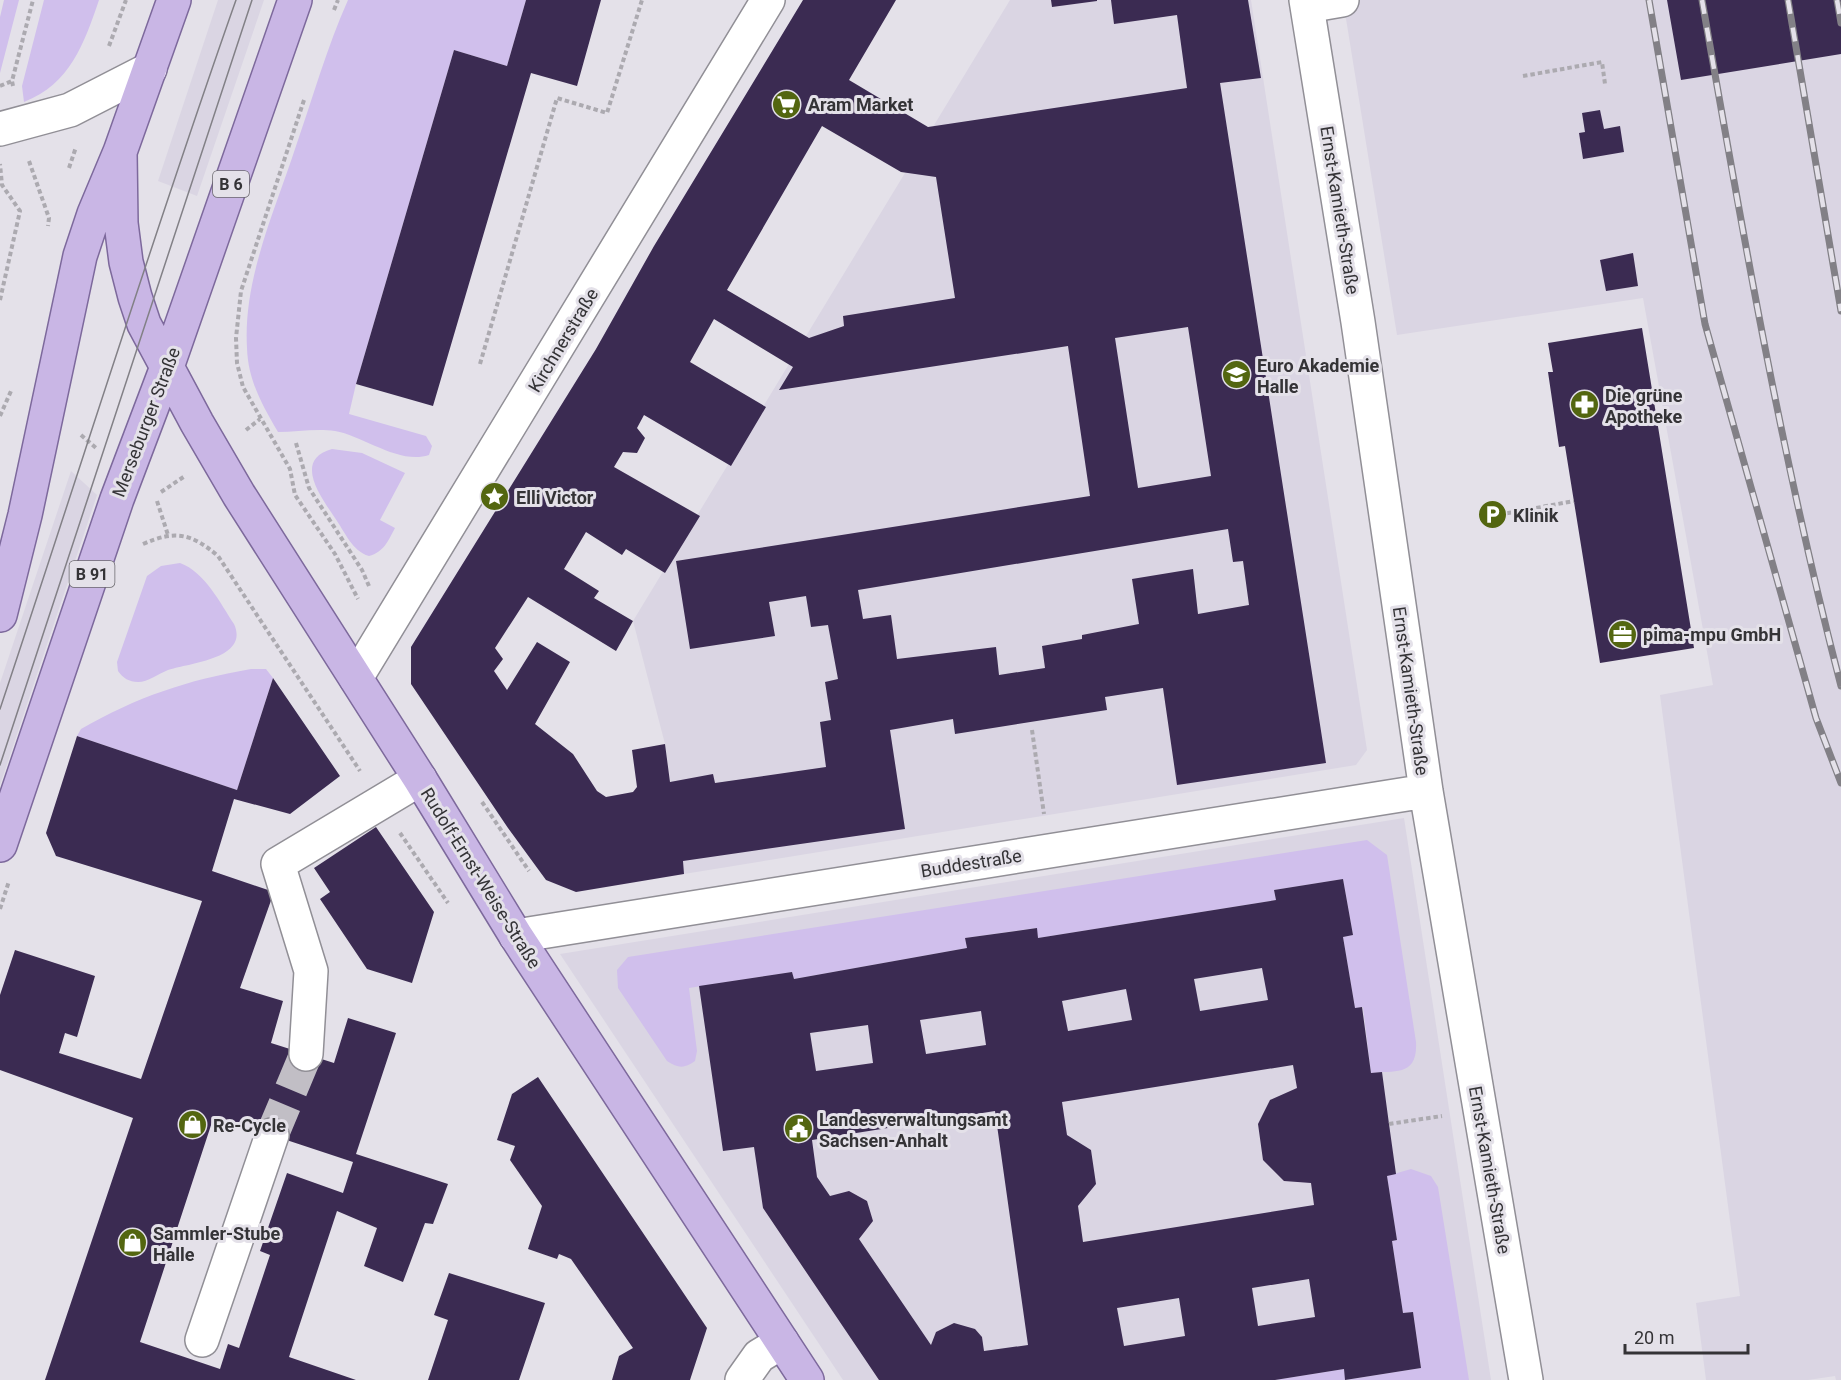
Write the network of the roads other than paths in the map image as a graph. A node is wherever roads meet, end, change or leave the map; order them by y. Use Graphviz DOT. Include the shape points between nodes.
graph roads {
  1 [pos="174,0"];
  2 [pos="295,0"];
  3 [pos="768,0"];
  4 [pos="1342,0"];
  5 [pos="1306,3"];
  6 [pos="150,69"];
  7 [pos="11,127"];
  8 [pos="120,152"];
  9 [pos="167,367"];
  10 [pos="0,615"];
  11 [pos="356,678"];
  12 [pos="420,779"];
  13 [pos="1426,791"];
  14 [pos="0,845"];
  15 [pos="516,936"];
  16 [pos="306,1054"];
  17 [pos="272,1135"];
  18 [pos="202,1340"];
  19 [pos="782,1342"];
  20 [pos="742,1380"];
  21 [pos="807,1380"];
  22 [pos="1526,1380"];
  1 -- 6 [label="main road"];
  2 -- 9 [label="main road, Merseburger Straße / B 6"];
  3 -- 11 [label="street, Kirchnerstraße"];
  4 -- 5 [label="street"];
  5 -- 13 [label="street, Ernst-Kamieth-Straße" via="1358,322"];
  6 -- 7 [label="street" via="70,110"];
  6 -- 8 [label="main road"];
  8 -- 9 [label="main road, Rudolf-Ernst-Weise-Straße" via="126,262 144,324"];
  8 -- 10 [label="main road" via="80,256"];
  9 -- 11 [label="main road, Rudolf-Ernst-Weise-Straße" via="228,478"];
  9 -- 14 [label="main road, Merseburger Straße / B 91" via="117,499"];
  11 -- 12 [label="main road, Rudolf-Ernst-Weise-Straße"];
  12 -- 15 [label="main road, Rudolf-Ernst-Weise-Straße"];
  12 -- 16 [label="street" via="278,864 311,971"];
  13 -- 15 [label="street, Buddestraße"];
  13 -- 22 [label="street, Ernst-Kamieth-Straße"];
  15 -- 19 [label="main road, Rudolf-Ernst-Weise-Straße"];
  17 -- 18 [label="street"];
  19 -- 20 [label="street" via="759,1356"];
  19 -- 21 [label="main road, Rudolf-Ernst-Weise-Straße"];
}
